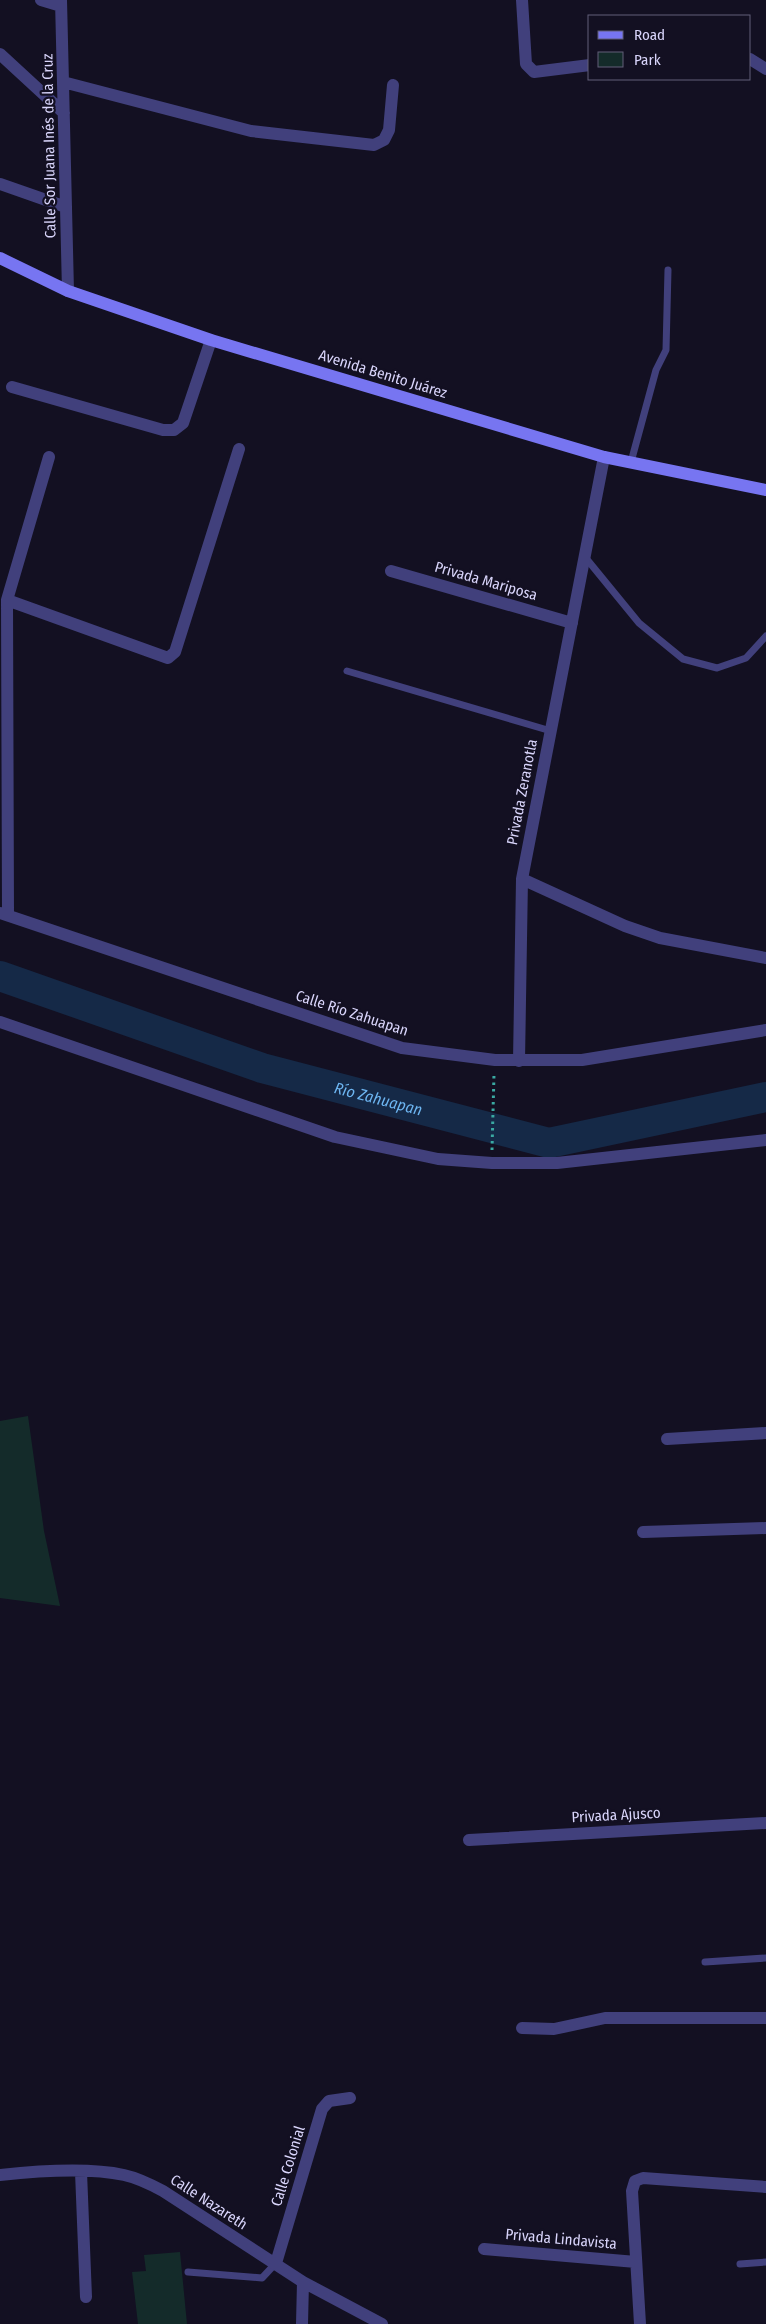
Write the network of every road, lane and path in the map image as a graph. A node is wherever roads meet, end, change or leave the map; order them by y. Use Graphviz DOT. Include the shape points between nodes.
graph roads {
  1 [pos="41,0"];
  2 [pos="522,0"];
  3 [pos="61,3"];
  4 [pos="0,54"];
  5 [pos="751,60"];
  6 [pos="588,65"];
  7 [pos="766,69"];
  8 [pos="63,82"];
  9 [pos="394,85"];
  10 [pos="64,113"];
  11 [pos="0,184"];
  12 [pos="66,207"];
  13 [pos="0,258"];
  14 [pos="668,270"];
  15 [pos="68,291"];
  16 [pos="211,340"];
  17 [pos="12,388"];
  18 [pos="238,449"];
  19 [pos="49,457"];
  20 [pos="604,457"];
  21 [pos="631,462"];
  22 [pos="766,490"];
  23 [pos="585,557"];
  24 [pos="392,571"];
  25 [pos="5,592"];
  26 [pos="572,623"];
  27 [pos="766,636"];
  28 [pos="347,671"];
  29 [pos="551,732"];
  30 [pos="522,879"];
  31 [pos="4,914"];
  32 [pos="766,958"];
  33 [pos="0,1022"];
  34 [pos="766,1030"];
  35 [pos="494,1060"];
  36 [pos="520,1061"];
  37 [pos="492,1140"];
  38 [pos="766,1140"];
  39 [pos="766,1433"];
  40 [pos="667,1439"];
  41 [pos="766,1528"];
  42 [pos="643,1532"];
  43 [pos="766,1823"];
  44 [pos="469,1840"];
  45 [pos="766,1958"];
  46 [pos="705,1962"];
  47 [pos="766,2018"];
  48 [pos="522,2028"];
  49 [pos="350,2098"];
  50 [pos="81,2172"];
  51 [pos="0,2175"];
  52 [pos="766,2187"];
  53 [pos="484,2249"];
  54 [pos="636,2262"];
  55 [pos="766,2262"];
  56 [pos="276,2263"];
  57 [pos="740,2264"];
  58 [pos="188,2272"];
  59 [pos="303,2282"];
  60 [pos="86,2297"];
  61 [pos="302,2324"];
  62 [pos="382,2324"];
  63 [pos="640,2324"];
  1 -- 3 [label="street"];
  2 -- 6 [label="street" via="526,64 534,72"];
  3 -- 8 [label="street, Calle Sor Juana Inés de la Cruz"];
  4 -- 10 [label="street"];
  5 -- 7 [label="street"];
  8 -- 9 [label="street" via="251,131 374,145 384,140 389,130"];
  8 -- 10 [label="street, Calle Sor Juana Inés de la Cruz"];
  10 -- 12 [label="street, Calle Sor Juana Inés de la Cruz"];
  11 -- 12 [label="street"];
  12 -- 15 [label="street, Calle Sor Juana Inés de la Cruz"];
  13 -- 15 [label="main road, Avenida Benito Juárez"];
  14 -- 21 [label="lane" via="666,350 656,370"];
  15 -- 16 [label="main road, Avenida Benito Juárez"];
  16 -- 17 [label="street" via="183,423 174,430 163,430"];
  16 -- 20 [label="main road, Avenida Benito Juárez"];
  18 -- 25 [label="street" via="175,652 168,658"];
  19 -- 25 [label="street"];
  20 -- 21 [label="main road, Avenida Benito Juárez"];
  20 -- 23 [label="street, Privada Zeranotla"];
  21 -- 22 [label="main road, Avenida Benito Juárez"];
  23 -- 26 [label="street, Privada Zeranotla"];
  23 -- 27 [label="lane" via="639,623 683,659 717,668 746,658"];
  24 -- 26 [label="street, Privada Mariposa"];
  25 -- 31 [label="street"];
  26 -- 29 [label="street, Privada Zeranotla"];
  28 -- 29 [label="lane"];
  29 -- 30 [label="street, Privada Zeranotla"];
  30 -- 32 [label="street" via="652,935"];
  30 -- 36 [label="street, Privada Zeranotla"];
  31 -- 35 [label="street, Calle Río Zahuapan" via="402,1048"];
  33 -- 38 [label="street" via="335,1137 438,1159 557,1163"];
  34 -- 36 [label="street, Calle Río Zahuapan" via="582,1060"];
  35 -- 36 [label="street, Calle Río Zahuapan"];
  35 -- 37 [label="path"];
  39 -- 40 [label="street"];
  41 -- 42 [label="street"];
  43 -- 44 [label="street, Privada Ajusco"];
  45 -- 46 [label="lane"];
  47 -- 48 [label="street" via="605,2018 554,2029"];
  49 -- 56 [label="street, Calle Colonial" via="329,2101 322,2109"];
  50 -- 51 [label="street, Calle Nazareth"];
  50 -- 56 [label="street, Calle Nazareth" via="141,2180"];
  50 -- 60 [label="street"];
  52 -- 54 [label="street" via="643,2178 635,2181 632,2191"];
  53 -- 54 [label="street, Privada Lindavista"];
  54 -- 63 [label="street"];
  55 -- 57 [label="lane"];
  56 -- 58 [label="lane" via="262,2278"];
  56 -- 59 [label="street, Calle Nazareth"];
  59 -- 61 [label="street"];
  59 -- 62 [label="street, Calle Nazareth"];
}
